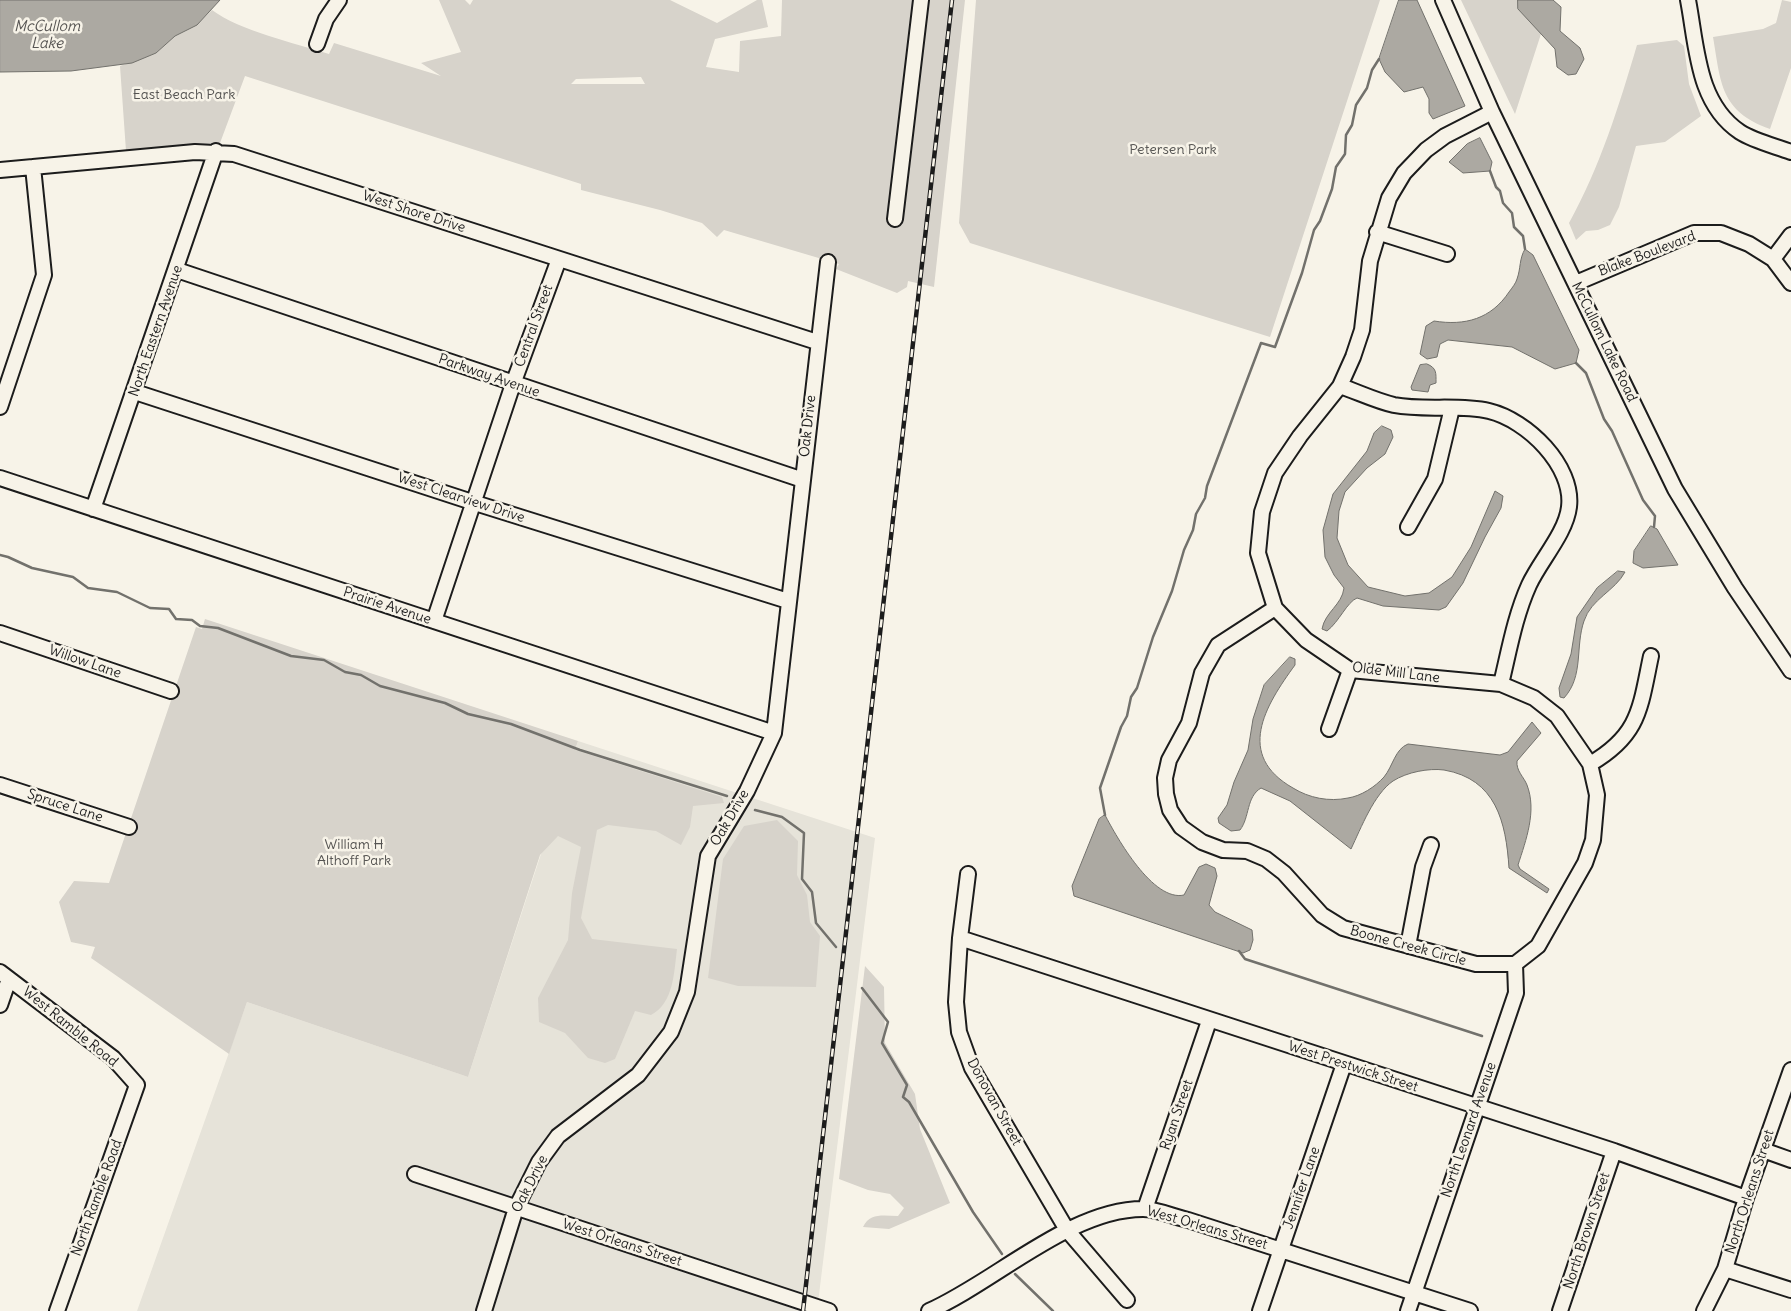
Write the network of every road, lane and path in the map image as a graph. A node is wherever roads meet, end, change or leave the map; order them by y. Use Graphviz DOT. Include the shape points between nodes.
graph roads {
  1 [pos="338,0"];
  2 [pos="921,0"];
  3 [pos="1443,0"];
  4 [pos="1688,0"];
  5 [pos="317,44"];
  6 [pos="1492,112"];
  7 [pos="216,152"];
  8 [pos="1791,152"];
  9 [pos="33,167"];
  10 [pos="0,170"];
  11 [pos="895,219"];
  12 [pos="1377,232"];
  13 [pos="1791,235"];
  14 [pos="1448,254"];
  15 [pos="558,259"];
  16 [pos="1773,259"];
  17 [pos="828,262"];
  18 [pos="177,270"];
  19 [pos="1576,283"];
  20 [pos="1791,283"];
  21 [pos="817,342"];
  22 [pos="513,384"];
  23 [pos="1340,386"];
  24 [pos="135,392"];
  25 [pos="0,408"];
  26 [pos="1452,408"];
  27 [pos="0,478"];
  28 [pos="803,480"];
  29 [pos="472,502"];
  30 [pos="93,509"];
  31 [pos="1408,527"];
  32 [pos="788,602"];
  33 [pos="1275,608"];
  34 [pos="434,621"];
  35 [pos="0,633"];
  36 [pos="1650,656"];
  37 [pos="1350,670"];
  38 [pos="1791,671"];
  39 [pos="1501,684"];
  40 [pos="171,691"];
  41 [pos="1329,729"];
  42 [pos="774,734"];
  43 [pos="1590,764"];
  44 [pos="0,784"];
  45 [pos="129,827"];
  46 [pos="1432,845"];
  47 [pos="968,874"];
  48 [pos="960,938"];
  49 [pos="1408,946"];
  50 [pos="1514,964"];
  51 [pos="5,976"];
  52 [pos="0,1005"];
  53 [pos="1210,1021"];
  54 [pos="1344,1064"];
  55 [pos="1791,1070"];
  56 [pos="137,1085"];
  57 [pos="1477,1107"];
  58 [pos="1763,1150"];
  59 [pos="1614,1151"];
  60 [pos="1791,1160"];
  61 [pos="416,1174"];
  62 [pos="1746,1198"];
  63 [pos="516,1208"];
  64 [pos="1145,1209"];
  65 [pos="1067,1230"];
  66 [pos="1282,1250"];
  67 [pos="1725,1268"];
  68 [pos="1791,1290"];
  69 [pos="1414,1294"];
  70 [pos="1127,1300"];
  71 [pos="56,1311"];
  72 [pos="484,1311"];
  73 [pos="829,1311"];
  74 [pos="929,1311"];
  75 [pos="1260,1311"];
  76 [pos="1408,1311"];
  77 [pos="1470,1311"];
  78 [pos="1560,1311"];
  79 [pos="1704,1311"];
  1 -- 5 [label="street" via="326,19"];
  2 -- 11 [label="street"];
  3 -- 6 [label="street, McCullom Lake Road"];
  4 -- 8 [label="street" via="1704,90 1721,116 1741,133"];
  6 -- 12 [label="street, Olde Mill Lane" via="1445,136 1426,150 1404,173 1389,198"];
  6 -- 19 [label="street, McCullom Lake Road"];
  7 -- 9 [label="street, West Shore Drive"];
  7 -- 15 [label="street, West Shore Drive" via="257,160"];
  7 -- 18 [label="street, North Eastern Avenue"];
  9 -- 10 [label="street, West Shore Drive"];
  9 -- 25 [label="street" via="44,275"];
  12 -- 14 [label="street"];
  12 -- 23 [label="street, Olde Mill Lane" via="1370,261 1362,330"];
  13 -- 16 [label="street"];
  15 -- 21 [label="street, West Shore Drive"];
  15 -- 22 [label="street, Central Street"];
  16 -- 19 [label="street, Blake Boulevard" via="1749,244 1721,233 1694,233"];
  16 -- 20 [label="street, Blake Boulevard"];
  17 -- 21 [label="street, Oak Drive"];
  18 -- 22 [label="street, Parkway Avenue"];
  18 -- 24 [label="street, North Eastern Avenue"];
  19 -- 38 [label="street, McCullom Lake Road" via="1675,489 1735,588"];
  21 -- 28 [label="street, Oak Drive"];
  22 -- 28 [label="street, Parkway Avenue"];
  22 -- 29 [label="street, Central Street"];
  23 -- 26 [label="street" via="1394,405"];
  23 -- 33 [label="street, Olde Mill Lane" via="1300,436 1276,473 1262,512 1258,553"];
  24 -- 29 [label="street, West Clearview Drive"];
  24 -- 30 [label="street, North Eastern Avenue"];
  26 -- 31 [label="street" via="1435,479"];
  26 -- 39 [label="street" via="1490,412 1528,431 1559,467 1566,484 1569,507 1564,526 1529,586"];
  27 -- 30 [label="street, Prairie Avenue"];
  28 -- 32 [label="street, Oak Drive"];
  29 -- 32 [label="street, West Clearview Drive"];
  29 -- 34 [label="street, Central Street"];
  30 -- 34 [label="street, Prairie Avenue"];
  32 -- 42 [label="street, Oak Drive"];
  33 -- 37 [label="street, Olde Mill Lane" via="1306,640"];
  33 -- 49 [label="street, Boone Creek Circle" via="1218,645 1202,673 1190,723 1169,760 1165,778 1170,810 1181,827 1202,842 1223,850 1247,851 1266,860 1284,873 1322,915 1343,928"];
  34 -- 42 [label="street, Prairie Avenue"];
  35 -- 40 [label="street, Willow Lane"];
  36 -- 43 [label="street" via="1640,710 1628,733 1609,753"];
  37 -- 39 [label="street, Olde Mill Lane"];
  37 -- 41 [label="street"];
  39 -- 43 [label="street, Olde Mill Lane" via="1534,698 1557,716"];
  42 -- 63 [label="street, Oak Drive" via="747,791 708,856 687,992 671,1032 638,1075 558,1136 539,1162"];
  43 -- 50 [label="street, Olde Mill Lane" via="1597,795 1593,840 1585,863 1538,946"];
  44 -- 45 [label="street, Spruce Lane"];
  46 -- 49 [label="street" via="1423,867"];
  47 -- 48 [label="street, Donovan Street"];
  48 -- 53 [label="street, West Prestwick Street"];
  48 -- 65 [label="street, Donovan Street" via="956,1002 959,1032 972,1068"];
  49 -- 50 [label="street, Boone Creek Circle" via="1476,964"];
  50 -- 57 [label="street, North Leonard Avenue" via="1516,993"];
  51 -- 52 [label="street"];
  51 -- 56 [label="street, West Ramble Road" via="113,1058"];
  53 -- 54 [label="street, West Prestwick Street"];
  53 -- 64 [label="street, Ryan Street"];
  54 -- 57 [label="street, West Prestwick Street"];
  54 -- 66 [label="street, Jennifer Lane"];
  55 -- 58 [label="street, North Orleans Street"];
  56 -- 71 [label="street, North Ramble Road"];
  57 -- 59 [label="street, West Prestwick Street"];
  57 -- 69 [label="street, North Leonard Avenue"];
  58 -- 60 [label="street"];
  58 -- 62 [label="street, North Orleans Street"];
  59 -- 62 [label="street, West Prestwick Street"];
  59 -- 78 [label="street, North Brown Street"];
  61 -- 63 [label="street, West Orleans Street"];
  62 -- 67 [label="street, North Orleans Street"];
  63 -- 72 [label="street, Oak Drive"];
  63 -- 73 [label="street, West Orleans Street"];
  64 -- 65 [label="street, West Orleans Street" via="1105,1214"];
  64 -- 66 [label="street, West Orleans Street"];
  65 -- 70 [label="street, Donovan Street"];
  65 -- 74 [label="street, West Orleans Street" via="953,1300"];
  66 -- 69 [label="street, West Orleans Street"];
  66 -- 75 [label="street, Jennifer Lane"];
  67 -- 68 [label="street"];
  67 -- 79 [label="street, North Orleans Street"];
  69 -- 76 [label="street, North Leonard Avenue"];
  69 -- 77 [label="street, West Orleans Street"];
}
